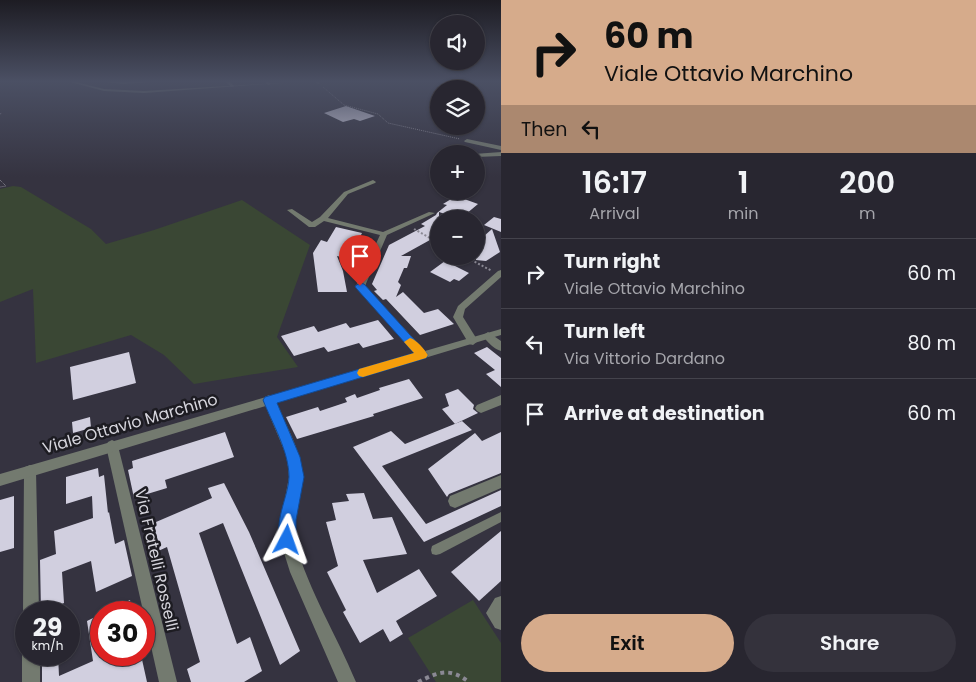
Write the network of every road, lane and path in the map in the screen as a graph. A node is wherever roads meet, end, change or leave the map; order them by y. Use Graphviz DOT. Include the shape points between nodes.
graph roads {
  1 [pos="377,114"];
  2 [pos="467,141"];
  3 [pos="501,148"];
  4 [pos="501,154"];
  5 [pos="485,155"];
  6 [pos="0,180"];
  7 [pos="373,182"];
  8 [pos="0,187"];
  9 [pos="290,210"];
  10 [pos="430,214"];
  11 [pos="323,219"];
  12 [pos="406,226"];
  13 [pos="384,234"];
  14 [pos="430,238"];
  15 [pos="482,265"];
  16 [pos="500,274"];
  17 [pos="501,332"];
  18 [pos="488,336"];
  19 [pos="473,340"];
  20 [pos="501,347"];
  21 [pos="422,355"];
  22 [pos="269,400"];
  23 [pos="501,400"];
  24 [pos="481,408"];
  25 [pos="112,446"];
  26 [pos="30,471"];
  27 [pos="0,480"];
  28 [pos="501,481"];
  29 [pos="455,501"];
  30 [pos="501,517"];
  31 [pos="436,550"];
  32 [pos="31,601"];
  33 [pos="501,604"];
  34 [pos="501,622"];
  35 [pos="31,666"];
  36 [pos="31,682"];
  37 [pos="168,682"];
  38 [pos="347,682"];
  39 [pos="418,682"];
  40 [pos="469,682"];
  1 -- 2 [label="path" via="388,122"];
  2 -- 3 [label="street"];
  4 -- 5 [label="street"];
  6 -- 8 [label="path" via="6,186"];
  7 -- 11 [label="street" via="346,193"];
  9 -- 11 [label="street" via="312,224"];
  10 -- 12 [label="street"];
  11 -- 13 [label="street"];
  12 -- 13 [label="street"];
  12 -- 14 [label="path"];
  13 -- 21 [label="street" via="360,286"];
  15 -- 16 [label="path"];
  16 -- 19 [label="street" via="461,308 458,317"];
  17 -- 18 [label="street, Viale Ottavio Marchino"];
  18 -- 19 [label="street, Viale Ottavio Marchino"];
  18 -- 20 [label="street"];
  19 -- 21 [label="street, Viale Ottavio Marchino"];
  21 -- 22 [label="street, Viale Ottavio Marchino"];
  22 -- 25 [label="street, Viale Ottavio Marchino"];
  22 -- 38 [label="street" via="293,457 296,477 287,540"];
  23 -- 24 [label="street"];
  25 -- 26 [label="street, Viale Ottavio Marchino"];
  25 -- 37 [label="street, Via Fratelli Rosselli"];
  26 -- 27 [label="street, Viale Ottavio Marchino"];
  26 -- 32 [label="street"];
  28 -- 29 [label="street"];
  30 -- 31 [label="lane"];
  33 -- 34 [label="street" via="494,613"];
  35 -- 36 [label="street"];
  39 -- 40 [label="path" via="442,671 459,673"];
}
